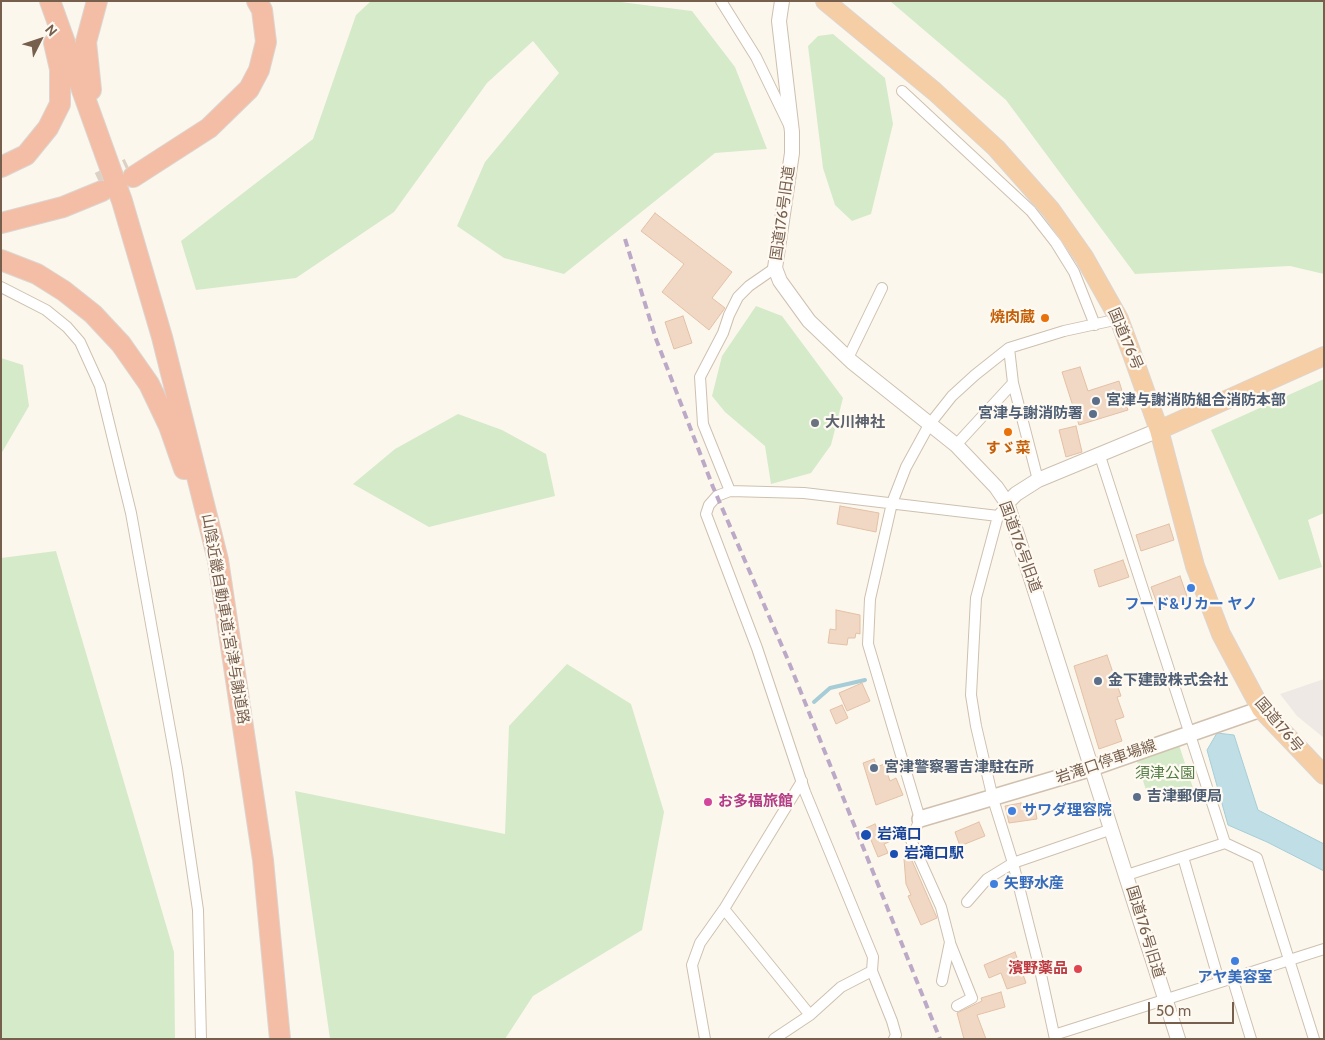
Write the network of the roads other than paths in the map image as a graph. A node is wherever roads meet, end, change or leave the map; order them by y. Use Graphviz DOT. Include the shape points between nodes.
graph roads {
  1 [pos="45,1"];
  2 [pos="50,1"];
  3 [pos="97,1"];
  4 [pos="245,1"];
  5 [pos="257,1"];
  6 [pos="721,1"];
  7 [pos="782,1"];
  8 [pos="824,1"];
  9 [pos="902,91"];
  10 [pos="792,132"];
  11 [pos="100,140"];
  12 [pos="1,167"];
  13 [pos="115,180"];
  14 [pos="1,212"];
  15 [pos="1,223"];
  16 [pos="1051,224"];
  17 [pos="1,260"];
  18 [pos="776,268"];
  19 [pos="1,288"];
  20 [pos="882,288"];
  21 [pos="1120,320"];
  22 [pos="1095,325"];
  23 [pos="1009,348"];
  24 [pos="1324,356"];
  25 [pos="848,358"];
  26 [pos="1013,383"];
  27 [pos="929,425"];
  28 [pos="1159,430"];
  29 [pos="956,445"];
  30 [pos="1099,453"];
  31 [pos="1038,480"];
  32 [pos="730,491"];
  33 [pos="892,503"];
  34 [pos="1007,504"];
  35 [pos="998,516"];
  36 [pos="231,645"];
  37 [pos="1261,709"];
  38 [pos="1188,734"];
  39 [pos="1092,768"];
  40 [pos="1324,775"];
  41 [pos="802,781"];
  42 [pos="993,799"];
  43 [pos="920,819"];
  44 [pos="1112,830"];
  45 [pos="1225,843"];
  46 [pos="1183,857"];
  47 [pos="1013,864"];
  48 [pos="1127,876"];
  49 [pos="967,902"];
  50 [pos="724,909"];
  51 [pos="950,942"];
  52 [pos="1324,949"];
  53 [pos="1288,960"];
  54 [pos="872,971"];
  55 [pos="1232,977"];
  56 [pos="942,981"];
  57 [pos="1219,981"];
  58 [pos="1165,998"];
  59 [pos="957,1006"];
  60 [pos="810,1015"];
  61 [pos="1054,1037"];
  62 [pos="201,1039"];
  63 [pos="280,1039"];
  64 [pos="705,1039"];
  65 [pos="774,1039"];
  66 [pos="894,1039"];
  67 [pos="1178,1039"];
  68 [pos="1251,1039"];
  69 [pos="1314,1039"];
  1 -- 12 [label="highway" via="60,69 60,104 48,128 26,156"];
  2 -- 11 [label="highway"];
  3 -- 11 [label="highway" via="86,42"];
  4 -- 13 [label="highway" via="253,18 253,47 245,75 227,98 203,120"];
  5 -- 13 [label="highway" via="262,10 266,42 259,70 249,89 209,128"];
  6 -- 10 [label="street, 国道176号旧道" via="756,57"];
  7 -- 10 [label="street, 国道176号旧道" via="779,21"];
  8 -- 16 [label="highway, 国道176号" via="934,91 996,148"];
  9 -- 16 [label="street" via="1031,211"];
  10 -- 18 [label="street, 国道176号旧道"];
  11 -- 13 [label="highway, 山陰近畿自動車道;宮津与謝道路"];
  13 -- 14 [label="highway"];
  13 -- 15 [label="highway" via="63,207"];
  13 -- 36 [label="highway, 山陰近畿自動車道;宮津与謝道路" via="198,473 218,560"];
  16 -- 21 [label="highway, 国道176号" via="1084,258"];
  16 -- 22 [label="street"];
  17 -- 36 [label="highway" via="37,274 93,314 121,344 149,384 182,464 210,582"];
  18 -- 25 [label="street, 国道176号旧道" via="780,281 809,321"];
  18 -- 32 [label="street" via="738,297 700,378 703,424"];
  19 -- 62 [label="street" via="46,310 67,327 80,342 100,386 131,513 178,768 198,910"];
  20 -- 25 [label="street"];
  21 -- 22 [label="street"];
  21 -- 28 [label="highway, 国道176号"];
  22 -- 23 [label="street"];
  23 -- 26 [label="street"];
  23 -- 27 [label="street" via="952,396"];
  24 -- 28 [label="highway"];
  25 -- 27 [label="street, 国道176号旧道"];
  26 -- 29 [label="street"];
  26 -- 31 [label="street"];
  27 -- 29 [label="street, 国道176号旧道"];
  27 -- 33 [label="street" via="906,467"];
  28 -- 30 [label="street"];
  28 -- 37 [label="highway, 国道176号" via="1195,566 1221,634"];
  29 -- 34 [label="street, 国道176号旧道"];
  30 -- 31 [label="street"];
  30 -- 38 [label="street"];
  31 -- 34 [label="street"];
  32 -- 33 [label="street" via="804,493"];
  32 -- 41 [label="street" via="717,496 709,504 706,514 757,648"];
  33 -- 35 [label="street"];
  33 -- 43 [label="street" via="870,600 868,644"];
  34 -- 35 [label="street"];
  34 -- 39 [label="street, 国道176号旧道"];
  35 -- 42 [label="street" via="976,598 971,694"];
  36 -- 63 [label="highway, 山陰近畿自動車道;宮津与謝道路" via="263,860"];
  37 -- 38 [label="main road, 岩滝口停車場線"];
  37 -- 40 [label="highway, 国道176号"];
  38 -- 39 [label="main road, 岩滝口停車場線"];
  38 -- 45 [label="street"];
  39 -- 42 [label="main road, 岩滝口停車場線"];
  39 -- 44 [label="street, 国道176号旧道"];
  41 -- 50 [label="street"];
  41 -- 54 [label="street" via="872,957"];
  42 -- 43 [label="main road, 岩滝口停車場線"];
  42 -- 47 [label="street"];
  43 -- 51 [label="street" via="911,840 940,908"];
  44 -- 47 [label="street"];
  44 -- 48 [label="street, 国道176号旧道"];
  45 -- 46 [label="street"];
  45 -- 53 [label="street" via="1257,858"];
  46 -- 48 [label="street"];
  46 -- 57 [label="street"];
  47 -- 49 [label="street" via="988,879"];
  47 -- 61 [label="street"];
  48 -- 58 [label="street, 国道176号旧道"];
  50 -- 60 [label="street"];
  50 -- 64 [label="street" via="700,943 692,965"];
  51 -- 56 [label="street"];
  51 -- 59 [label="street" via="972,998"];
  52 -- 53 [label="street"];
  53 -- 55 [label="street"];
  53 -- 69 [label="street"];
  54 -- 60 [label="street" via="841,987"];
  54 -- 66 [label="street" via="892,1021"];
  55 -- 57 [label="street"];
  55 -- 68 [label="street"];
  57 -- 58 [label="street"];
  58 -- 61 [label="street"];
  58 -- 67 [label="street, 国道176号旧道"];
  60 -- 65 [label="street"];
}
